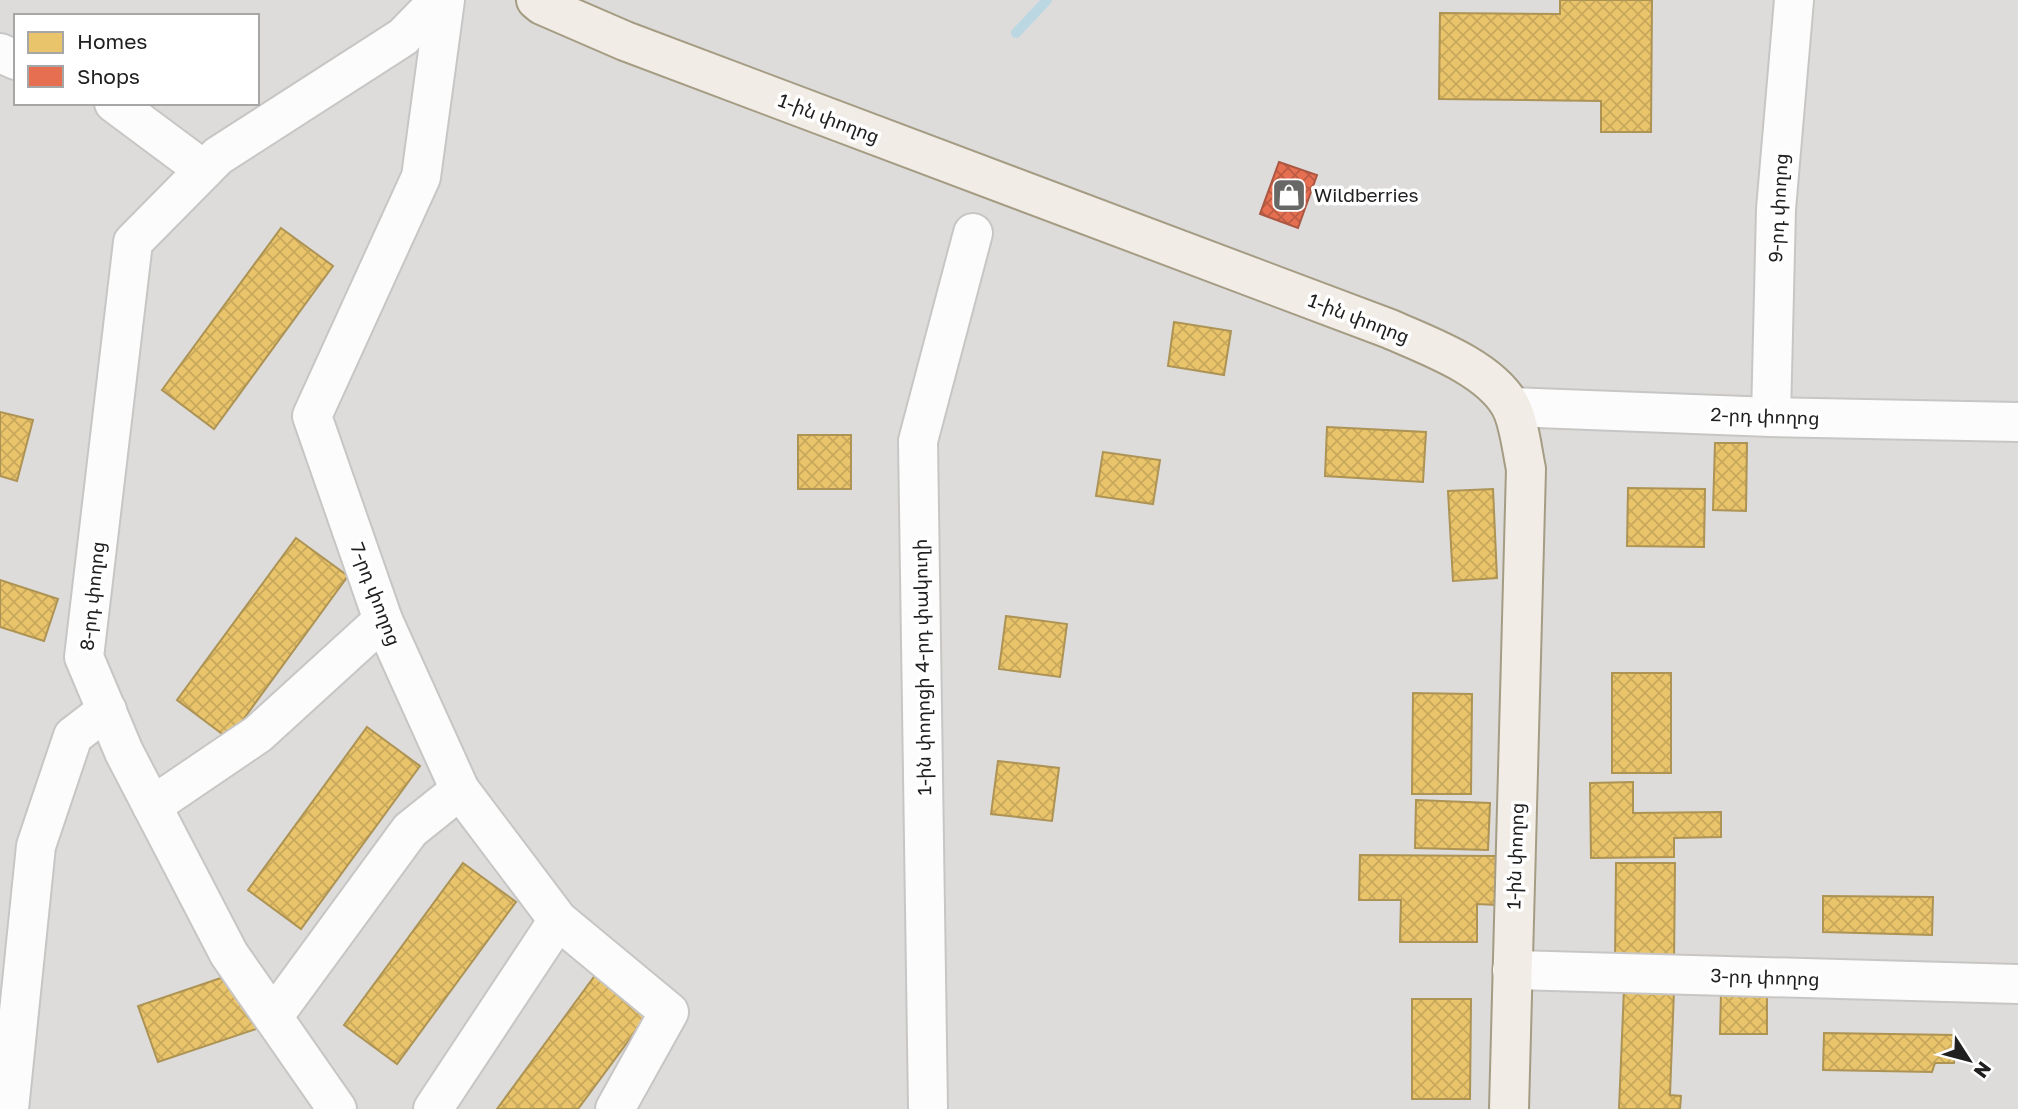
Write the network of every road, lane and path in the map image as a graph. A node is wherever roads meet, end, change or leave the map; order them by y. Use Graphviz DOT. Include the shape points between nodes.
graph roads {
  1 [pos="439,0"];
  2 [pos="445,0"];
  3 [pos="536,0"];
  4 [pos="1794,0"];
  5 [pos="117,105"];
  6 [pos="204,170"];
  7 [pos="972,233"];
  8 [pos="1511,407"];
  9 [pos="1771,417"];
  10 [pos="2018,422"];
  11 [pos="383,620"];
  12 [pos="107,710"];
  13 [pos="460,790"];
  14 [pos="152,806"];
  15 [pos="558,920"];
  16 [pos="1512,970"];
  17 [pos="2018,984"];
  18 [pos="272,1017"];
  19 [pos="9,1109"];
  20 [pos="337,1109"];
  21 [pos="432,1109"];
  22 [pos="615,1109"];
  23 [pos="928,1109"];
  24 [pos="1509,1109"];
  1 -- 6 [label="street, 8-րդ փողոց" via="403,37 218,156"];
  2 -- 11 [label="street, 7-րդ փողոց" via="421,177 312,416"];
  3 -- 8 [label="main road, 1-ին փողոց" via="625,41 1390,329 1458,360 1500,390"];
  4 -- 9 [label="street, 9-րդ փողոց" via="1776,209"];
  5 -- 6 [label="street"];
  6 -- 12 [label="street, 8-րդ փողոց" via="133,242 84,657"];
  7 -- 23 [label="street, 1-ին փողոցի 4-րդ փակուղի" via="918,441"];
  8 -- 9 [label="street, 2-րդ փողոց"];
  8 -- 16 [label="main road, 1-ին փողոց" via="1526,469"];
  9 -- 10 [label="street, 2-րդ փողոց"];
  11 -- 13 [label="street, 7-րդ փողոց"];
  11 -- 14 [label="street" via="258,734"];
  12 -- 14 [label="street"];
  12 -- 19 [label="street" via="73,736 36,846"];
  13 -- 15 [label="street, 7-րդ փողոց"];
  13 -- 18 [label="street" via="410,830"];
  14 -- 18 [label="street" via="229,954"];
  15 -- 21 [label="street"];
  15 -- 22 [label="street, 7-րդ փողոց" via="669,1012"];
  16 -- 17 [label="street, 3-րդ փողոց"];
  16 -- 24 [label="main road, 1-ին փողոց"];
  18 -- 20 [label="street"];
}
